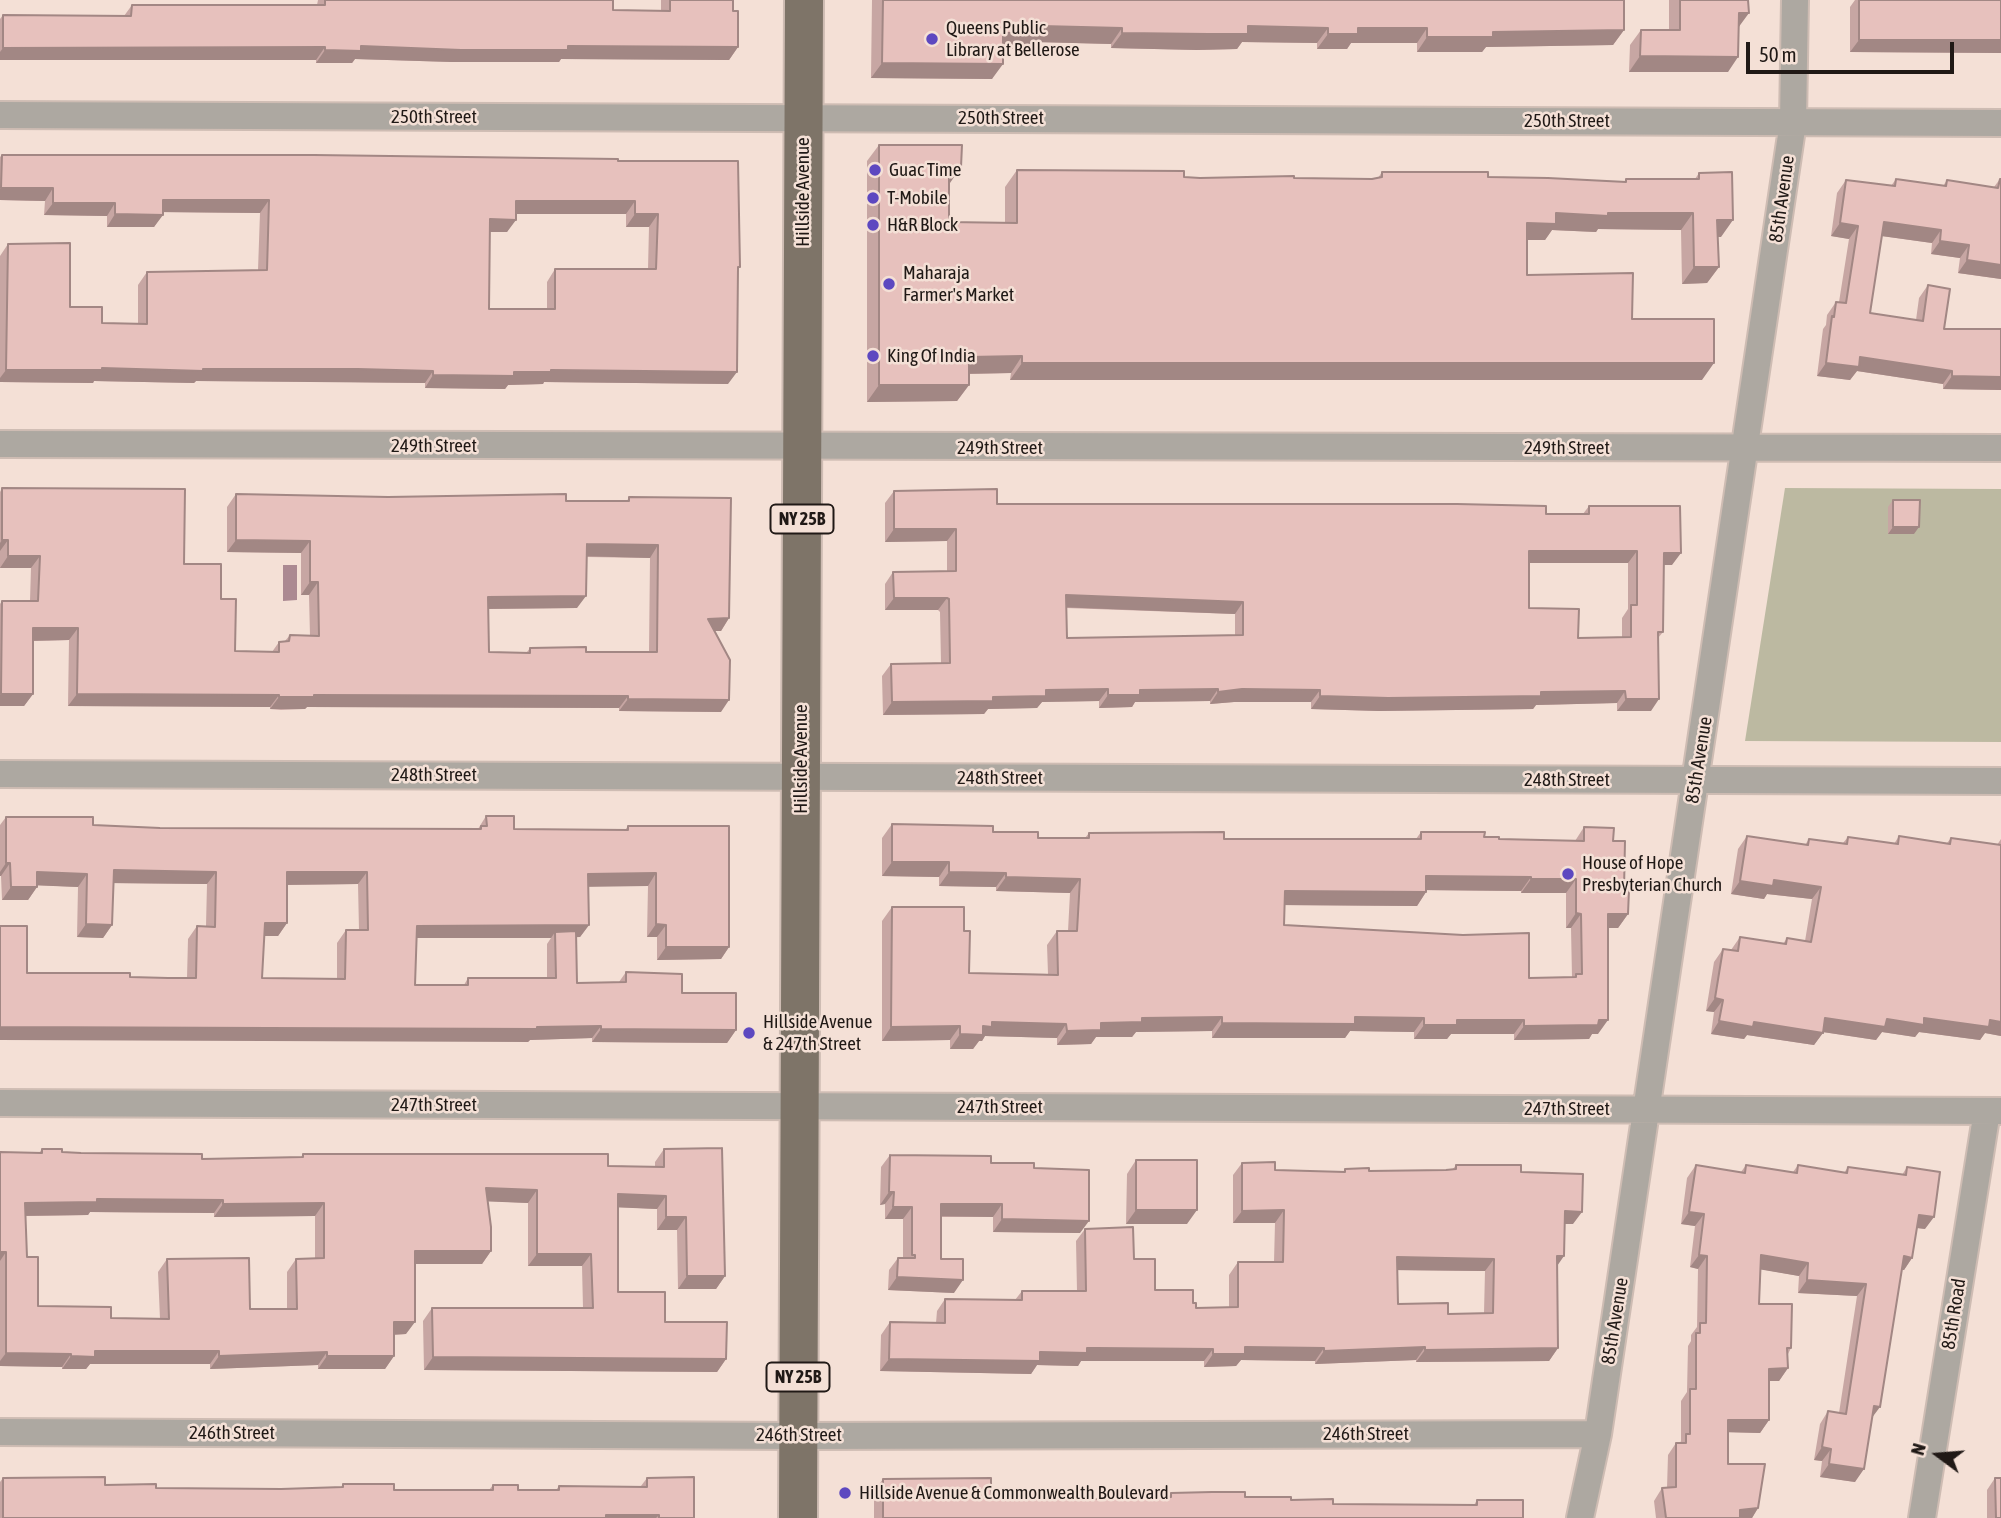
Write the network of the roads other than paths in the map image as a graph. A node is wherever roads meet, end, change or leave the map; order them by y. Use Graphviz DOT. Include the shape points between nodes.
graph roads {
  1 [pos="804,0"];
  2 [pos="1795,0"];
  3 [pos="0,115"];
  4 [pos="803,118"];
  5 [pos="1793,122"];
  6 [pos="2001,123"];
  7 [pos="0,444"];
  8 [pos="802,447"];
  9 [pos="1746,448"];
  10 [pos="2001,448"];
  11 [pos="0,774"];
  12 [pos="801,777"];
  13 [pos="1697,780"];
  14 [pos="2001,781"];
  15 [pos="0,1103"];
  16 [pos="800,1106"];
  17 [pos="1647,1109"];
  18 [pos="1994,1111"];
  19 [pos="0,1432"];
  20 [pos="1598,1434"];
  21 [pos="798,1436"];
  22 [pos="798,1518"];
  23 [pos="1580,1518"];
  24 [pos="1922,1518"];
  1 -- 4 [label="main road, Hillside Avenue / NY 25B"];
  2 -- 5 [label="street, 85th Avenue"];
  3 -- 4 [label="street, 250th Street"];
  4 -- 5 [label="street, 250th Street"];
  4 -- 8 [label="main road, Hillside Avenue / NY 25B"];
  5 -- 6 [label="street, 250th Street"];
  5 -- 9 [label="street, 85th Avenue"];
  7 -- 8 [label="street, 249th Street"];
  8 -- 9 [label="street, 249th Street"];
  8 -- 12 [label="main road, Hillside Avenue / NY 25B"];
  9 -- 10 [label="street, 249th Street"];
  9 -- 13 [label="street, 85th Avenue"];
  11 -- 12 [label="street, 248th Street"];
  12 -- 13 [label="street, 248th Street"];
  12 -- 16 [label="main road, Hillside Avenue / NY 25B"];
  13 -- 14 [label="street, 248th Street"];
  13 -- 17 [label="street, 85th Avenue"];
  15 -- 16 [label="street, 247th Street"];
  16 -- 17 [label="street, 247th Street"];
  16 -- 21 [label="main road, Hillside Avenue / NY 25B"];
  17 -- 18 [label="street, 247th Street"];
  17 -- 20 [label="street, 85th Avenue"];
  18 -- 24 [label="street, 85th Road"];
  19 -- 21 [label="street, 246th Street"];
  20 -- 21 [label="street, 246th Street"];
  20 -- 23 [label="street, 85th Avenue"];
  21 -- 22 [label="main road, Hillside Avenue / NY 25B"];
}
